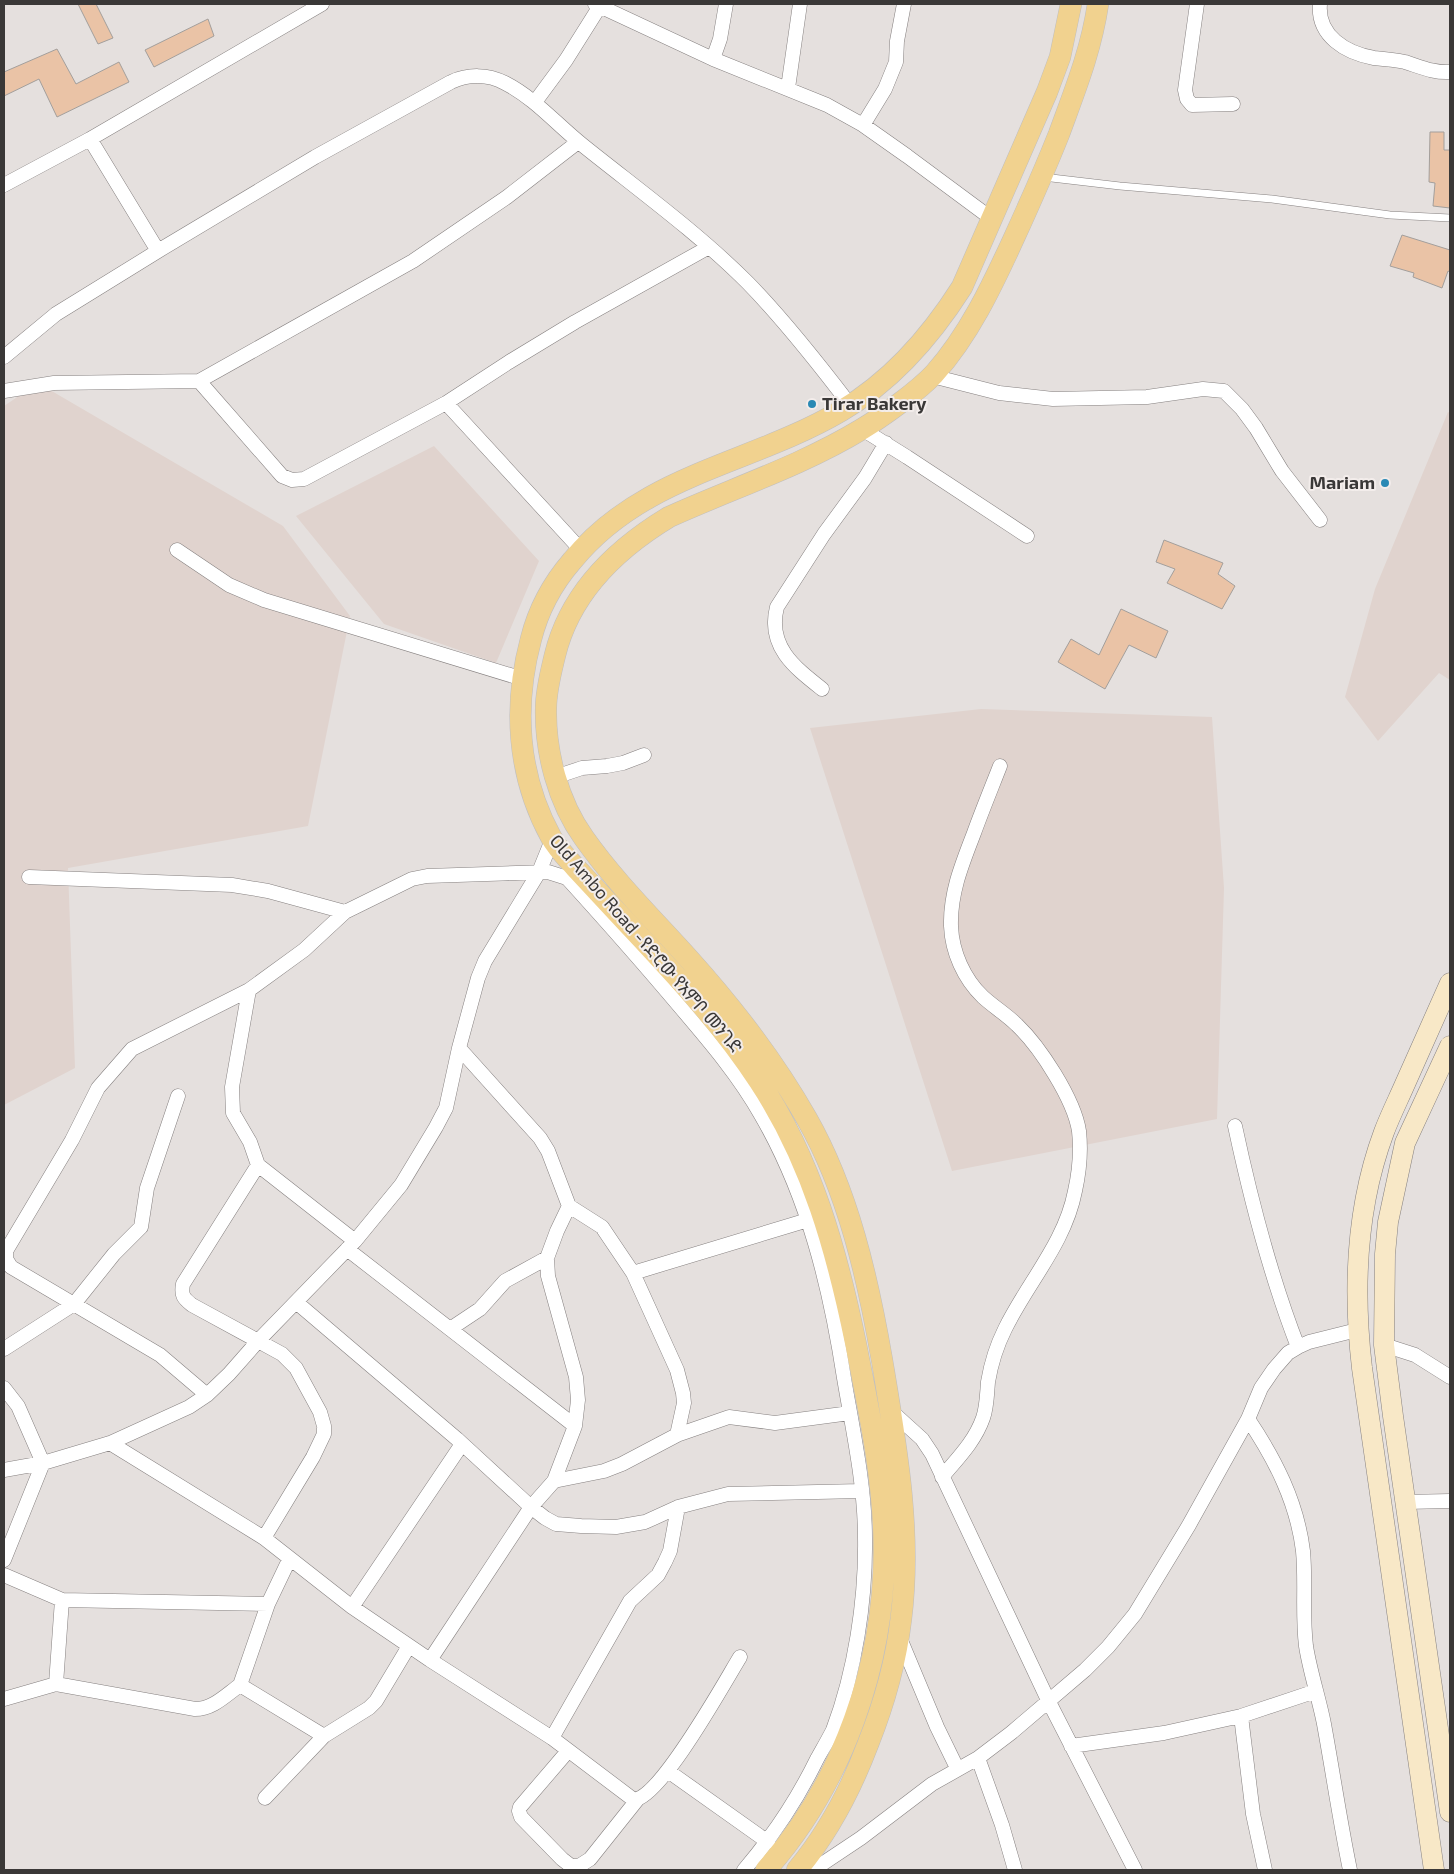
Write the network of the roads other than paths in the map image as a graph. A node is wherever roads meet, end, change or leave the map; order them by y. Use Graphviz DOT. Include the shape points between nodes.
graph roads {
  1 [pos="322,4"];
  2 [pos="726,4"];
  3 [pos="800,4"];
  4 [pos="904,4"];
  5 [pos="1071,4"];
  6 [pos="1098,4"];
  7 [pos="1197,4"];
  8 [pos="1320,4"];
  9 [pos="598,5"];
  10 [pos="713,59"];
  11 [pos="1450,72"];
  12 [pos="788,88"];
  13 [pos="536,102"];
  14 [pos="1233,104"];
  15 [pos="863,125"];
  16 [pos="90,139"];
  17 [pos="578,142"];
  18 [pos="1043,177"];
  19 [pos="4,185"];
  20 [pos="1450,218"];
  21 [pos="992,219"];
  22 [pos="709,247"];
  23 [pos="158,251"];
  24 [pos="926,337"];
  25 [pos="951,353"];
  26 [pos="4,357"];
  27 [pos="932,376"];
  28 [pos="199,382"];
  29 [pos="4,391"];
  30 [pos="446,403"];
  31 [pos="850,405"];
  32 [pos="862,429"];
  33 [pos="886,443"];
  34 [pos="1320,520"];
  35 [pos="1027,536"];
  36 [pos="177,550"];
  37 [pos="581,550"];
  38 [pos="522,679"];
  39 [pos="822,689"];
  40 [pos="644,756"];
  41 [pos="1000,766"];
  42 [pos="554,770"];
  43 [pos="525,771"];
  44 [pos="555,843"];
  45 [pos="539,872"];
  46 [pos="29,878"];
  47 [pos="567,878"];
  48 [pos="345,912"];
  49 [pos="1450,983"];
  50 [pos="249,990"];
  51 [pos="1450,1046"];
  52 [pos="459,1048"];
  53 [pos="178,1096"];
  54 [pos="1234,1126"];
  55 [pos="1384,1132"];
  56 [pos="1405,1143"];
  57 [pos="258,1165"];
  58 [pos="568,1206"];
  59 [pos="808,1220"];
  60 [pos="351,1245"];
  61 [pos="5,1251"];
  62 [pos="547,1258"];
  63 [pos="633,1272"];
  64 [pos="296,1302"];
  65 [pos="74,1304"];
  66 [pos="876,1325"];
  67 [pos="852,1326"];
  68 [pos="450,1329"];
  69 [pos="1357,1330"];
  70 [pos="258,1341"];
  71 [pos="1384,1345"];
  72 [pos="1298,1347"];
  73 [pos="4,1349"];
  74 [pos="1450,1377"];
  75 [pos="4,1388"];
  76 [pos="207,1395"];
  77 [pos="890,1410"];
  78 [pos="859,1412"];
  79 [pos="1248,1418"];
  80 [pos="575,1426"];
  81 [pos="677,1435"];
  82 [pos="110,1443"];
  83 [pos="462,1444"];
  84 [pos="43,1463"];
  85 [pos="4,1470"];
  86 [pos="942,1476"];
  87 [pos="554,1481"];
  88 [pos="862,1491"];
  89 [pos="1450,1501"];
  90 [pos="1405,1502"];
  91 [pos="678,1506"];
  92 [pos="531,1507"];
  93 [pos="264,1538"];
  94 [pos="4,1560"];
  95 [pos="289,1560"];
  96 [pos="4,1575"];
  97 [pos="62,1600"];
  98 [pos="268,1604"];
  99 [pos="352,1607"];
  100 [pos="898,1634"];
  101 [pos="409,1646"];
  102 [pos="740,1656"];
  103 [pos="430,1660"];
  104 [pos="56,1684"];
  105 [pos="240,1685"];
  106 [pos="1316,1691"];
  107 [pos="4,1699"];
  108 [pos="1048,1700"];
  109 [pos="1240,1716"];
  110 [pos="324,1736"];
  111 [pos="552,1738"];
  112 [pos="1070,1746"];
  113 [pos="568,1751"];
  114 [pos="978,1758"];
  115 [pos="957,1768"];
  116 [pos="668,1771"];
  117 [pos="1448,1783"];
  118 [pos="265,1798"];
  119 [pos="637,1800"];
  120 [pos="1450,1812"];
  121 [pos="768,1842"];
  122 [pos="582,1868"];
  123 [pos="744,1870"];
  124 [pos="766,1870"];
  125 [pos="797,1870"];
  126 [pos="813,1870"];
  127 [pos="1015,1870"];
  128 [pos="1135,1870"];
  129 [pos="1264,1870"];
  130 [pos="1350,1870"];
  131 [pos="1434,1870"];
  1 -- 16 [label="street"];
  2 -- 10 [label="street"];
  3 -- 12 [label="street"];
  4 -- 15 [label="street" via="896,41 896,62 885,89"];
  5 -- 21 [label="main road, Old Ambo Road -የድሮው የአምቦ መንገድ" via="1060,57"];
  6 -- 18 [label="main road, Old Ambo Road -የድሮው የአምቦ መንገድ" via="1086,61"];
  7 -- 14 [label="street" via="1185,90 1187,100 1192,105"];
  8 -- 11 [label="street" via="1321,22 1340,46 1439,73"];
  9 -- 10 [label="street"];
  9 -- 13 [label="street" via="566,60"];
  10 -- 12 [label="street"];
  12 -- 15 [label="street"];
  13 -- 17 [label="street"];
  13 -- 23 [label="street" via="492,78 462,77 315,157"];
  15 -- 21 [label="street"];
  16 -- 19 [label="street"];
  16 -- 23 [label="street"];
  17 -- 22 [label="street"];
  17 -- 28 [label="street" via="507,197 413,261"];
  18 -- 20 [label="lane" via="1272,199 1390,215"];
  18 -- 25 [label="main road, Old Ambo Road -የድሮው የአምቦ መንገድ" via="996,281"];
  21 -- 24 [label="main road, Old Ambo Road -የድሮው የአምቦ መንገድ" via="962,287"];
  22 -- 30 [label="street" via="575,322"];
  22 -- 31 [label="street" via="784,323"];
  23 -- 26 [label="street" via="56,314"];
  24 -- 25 [label="main road"];
  24 -- 31 [label="main road, Old Ambo Road -የድሮው የአምቦ መንገድ" via="886,379"];
  25 -- 27 [label="main road, Old Ambo Road -የድሮው የአምቦ መንገድ"];
  27 -- 32 [label="main road, Old Ambo Road -የድሮው የአምቦ መንገድ"];
  27 -- 34 [label="street" via="999,393 1053,399 1147,398 1203,389 1224,391 1242,409 1282,471"];
  28 -- 29 [label="street" via="54,383"];
  28 -- 30 [label="street" via="282,476 292,480 304,479"];
  30 -- 37 [label="street"];
  31 -- 37 [label="main road, Old Ambo Road -የድሮው የአምቦ መንገድ" via="811,427 684,480 638,503 601,530"];
  32 -- 33 [label="street"];
  32 -- 42 [label="main road, Old Ambo Road -የድሮው የአምቦ መንገድ" via="807,459 669,517 605,565 591,581 566,624 548,683 547,736"];
  33 -- 35 [label="street"];
  33 -- 39 [label="street" via="777,607 774,619 777,639 794,666"];
  36 -- 38 [label="street" via="230,585 264,600"];
  37 -- 38 [label="main road, Old Ambo Road -የድሮው የአምቦ መንገድ" via="564,570 542,610 532,635"];
  38 -- 43 [label="main road, Old Ambo Road -የድሮው የአምቦ መንገድ" via="521,735"];
  40 -- 42 [label="street" via="607,766"];
  41 -- 86 [label="street" via="958,873 952,902 951,927 955,948 959,963 971,983 1019,1026 1061,1084 1079,1130 1079,1159 1070,1214 1001,1336 989,1379 984,1416 965,1450"];
  42 -- 43 [label="main road"];
  42 -- 66 [label="main road, Old Ambo Road -የድሮው የአምቦ መንገድ" via="564,802 582,836 729,1004 779,1072 810,1123 846,1212"];
  43 -- 44 [label="main road, Old Ambo Road -የድሮው የአምቦ መንገድ" via="532,795"];
  44 -- 45 [label="street"];
  44 -- 47 [label="street"];
  44 -- 67 [label="main road, Old Ambo Road -የድሮው የአምቦ መንገድ" via="710,1014 762,1084 815,1190 836,1257"];
  45 -- 47 [label="street"];
  45 -- 48 [label="street" via="420,877"];
  45 -- 52 [label="street" via="485,961"];
  46 -- 48 [label="street" via="232,885 268,891"];
  47 -- 59 [label="street" via="662,984 736,1076 761,1114"];
  48 -- 50 [label="street" via="304,950"];
  49 -- 55 [label="main road"];
  50 -- 57 [label="street" via="231,1097 232,1113 250,1142"];
  50 -- 61 [label="street" via="132,1049 98,1088 72,1140"];
  51 -- 56 [label="main road"];
  52 -- 58 [label="street" via="540,1138"];
  52 -- 60 [label="street" via="446,1108 436,1128 401,1185"];
  53 -- 65 [label="street" via="147,1188 141,1227 114,1254"];
  54 -- 72 [label="street" via="1269,1260"];
  55 -- 56 [label="main road"];
  55 -- 69 [label="main road" via="1371,1174 1362,1221"];
  56 -- 71 [label="main road" via="1388,1222"];
  57 -- 60 [label="street"];
  57 -- 70 [label="street" via="181,1292 192,1305"];
  58 -- 62 [label="street"];
  58 -- 63 [label="street" via="602,1227"];
  59 -- 63 [label="street"];
  59 -- 78 [label="street"];
  60 -- 64 [label="street"];
  60 -- 68 [label="street"];
  61 -- 65 [label="street" via="11,1267"];
  62 -- 68 [label="street" via="505,1281 480,1309"];
  62 -- 80 [label="street" via="548,1276 576,1377"];
  63 -- 81 [label="street" via="677,1370 684,1403"];
  64 -- 70 [label="street"];
  64 -- 83 [label="street"];
  65 -- 73 [label="street"];
  65 -- 76 [label="street" via="160,1355"];
  66 -- 67 [label="main road"];
  66 -- 77 [label="main road, Old Ambo Road -የድሮው የአምቦ መንገድ"];
  67 -- 78 [label="main road, Old Ambo Road -የድሮው የአምቦ መንገድ"];
  68 -- 80 [label="street"];
  69 -- 72 [label="street"];
  69 -- 131 [label="main road"];
  70 -- 76 [label="street"];
  70 -- 93 [label="street" via="282,1354 296,1368 320,1412 324,1434 305,1473"];
  71 -- 74 [label="street" via="1415,1355"];
  71 -- 90 [label="main road"];
  72 -- 79 [label="street" via="1274,1369 1261,1388"];
  75 -- 84 [label="street" via="18,1406"];
  76 -- 82 [label="street" via="189,1407"];
  77 -- 78 [label="street"];
  77 -- 86 [label="street" via="922,1439"];
  77 -- 100 [label="main road, Old Ambo Road -የድሮው የአምቦ መንገድ" via="903,1514 904,1578"];
  78 -- 81 [label="street" via="775,1423 729,1417"];
  78 -- 88 [label="street"];
  78 -- 124 [label="main road, Old Ambo Road -የድሮው የአምቦ መንገድ" via="880,1491 884,1543 884,1578 876,1644 859,1705 837,1760 801,1827"];
  79 -- 106 [label="street" via="1275,1462 1299,1528 1306,1648"];
  79 -- 108 [label="street" via="1135,1614 1085,1670"];
  80 -- 87 [label="street"];
  81 -- 87 [label="street" via="604,1471"];
  82 -- 84 [label="street"];
  82 -- 93 [label="street"];
  83 -- 92 [label="street"];
  83 -- 99 [label="street"];
  84 -- 85 [label="street"];
  84 -- 94 [label="street"];
  86 -- 108 [label="street"];
  87 -- 92 [label="street"];
  88 -- 91 [label="street" via="728,1494"];
  88 -- 121 [label="street" via="865,1571 845,1690 832,1731"];
  89 -- 90 [label="street"];
  90 -- 117 [label="main road"];
  91 -- 92 [label="street" via="645,1522 616,1527 556,1524"];
  91 -- 111 [label="street" via="666,1562 630,1601"];
  92 -- 103 [label="street"];
  93 -- 95 [label="street"];
  95 -- 98 [label="street"];
  95 -- 99 [label="street"];
  96 -- 97 [label="street"];
  97 -- 98 [label="street"];
  97 -- 104 [label="street"];
  98 -- 105 [label="street"];
  99 -- 101 [label="street"];
  100 -- 115 [label="street"];
  100 -- 125 [label="main road, Old Ambo Road -የድሮው የአምቦ መንገድ" via="881,1710 857,1774 826,1830"];
  101 -- 103 [label="street"];
  101 -- 110 [label="street" via="372,1704"];
  102 -- 116 [label="street" via="703,1720"];
  103 -- 111 [label="street"];
  104 -- 105 [label="street" via="195,1709 211,1707"];
  104 -- 107 [label="street"];
  105 -- 110 [label="street"];
  106 -- 109 [label="street"];
  106 -- 130 [label="street"];
  108 -- 112 [label="street"];
  108 -- 114 [label="street"];
  109 -- 112 [label="street" via="1164,1734"];
  109 -- 129 [label="street"];
  110 -- 118 [label="street"];
  111 -- 113 [label="street"];
  112 -- 128 [label="street"];
  113 -- 119 [label="street"];
  113 -- 122 [label="street" via="519,1811 521,1817 562,1859 571,1866"];
  114 -- 115 [label="street"];
  114 -- 127 [label="street"];
  115 -- 126 [label="street"];
  116 -- 119 [label="street"];
  116 -- 121 [label="street"];
  117 -- 120 [label="main road"];
  119 -- 122 [label="street"];
  121 -- 123 [label="street"];
}
